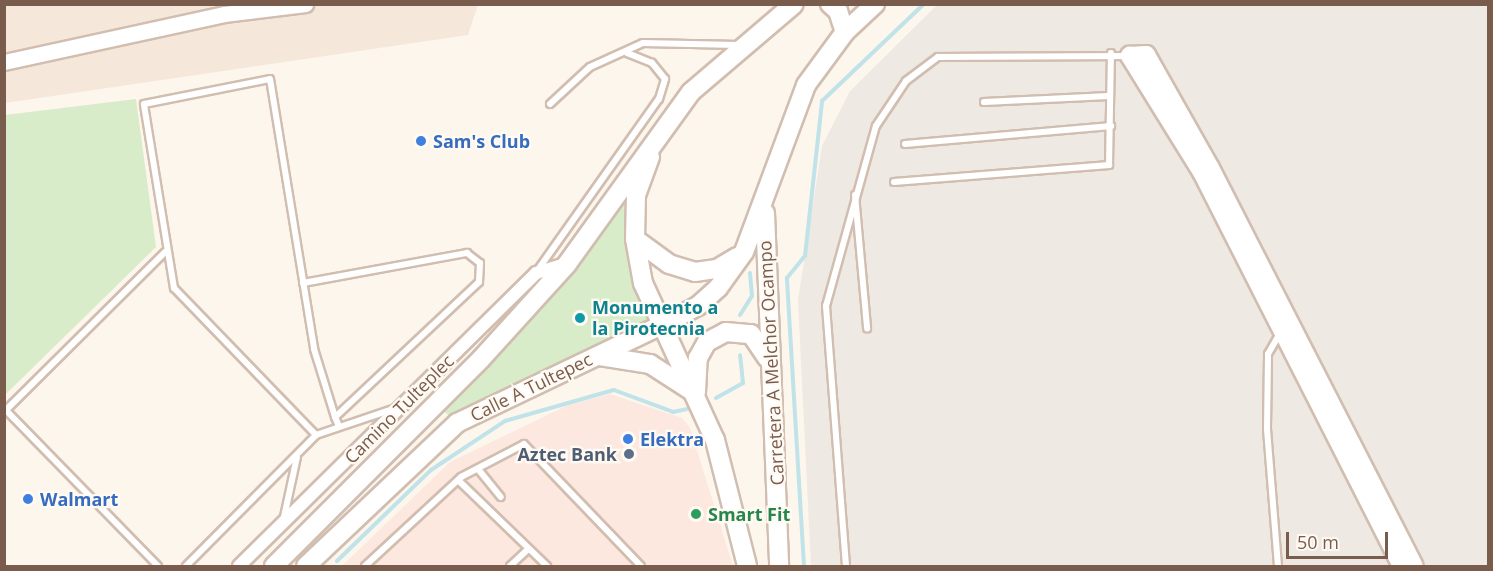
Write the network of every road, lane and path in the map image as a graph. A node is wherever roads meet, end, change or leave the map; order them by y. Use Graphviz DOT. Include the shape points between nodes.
graph roads {
  1 [pos="305,4"];
  2 [pos="794,4"];
  3 [pos="830,4"];
  4 [pos="874,4"];
  5 [pos="845,32"];
  6 [pos="743,45"];
  7 [pos="627,53"];
  8 [pos="1112,53"];
  9 [pos="1130,56"];
  10 [pos="4,62"];
  11 [pos="1109,96"];
  12 [pos="984,102"];
  13 [pos="550,104"];
  14 [pos="1111,126"];
  15 [pos="658,136"];
  16 [pos="905,144"];
  17 [pos="894,182"];
  18 [pos="855,191"];
  19 [pos="766,196"];
  20 [pos="634,239"];
  21 [pos="165,252"];
  22 [pos="744,252"];
  23 [pos="567,264"];
  24 [pos="536,273"];
  25 [pos="303,283"];
  26 [pos="664,324"];
  27 [pos="867,328"];
  28 [pos="1285,329"];
  29 [pos="595,356"];
  30 [pos="770,368"];
  31 [pos="696,394"];
  32 [pos="402,407"];
  33 [pos="335,417"];
  34 [pos="338,424"];
  35 [pos="316,435"];
  36 [pos="297,456"];
  37 [pos="478,469"];
  38 [pos="404,471"];
  39 [pos="458,480"];
  40 [pos="501,496"];
  41 [pos="283,524"];
  42 [pos="528,549"];
  43 [pos="158,567"];
  44 [pos="186,567"];
  45 [pos="239,567"];
  46 [pos="274,567"];
  47 [pos="306,567"];
  48 [pos="318,567"];
  49 [pos="365,567"];
  50 [pos="510,567"];
  51 [pos="547,567"];
  52 [pos="641,567"];
  53 [pos="747,567"];
  54 [pos="779,567"];
  55 [pos="846,567"];
  56 [pos="1278,567"];
  57 [pos="1402,567"];
  58 [pos="1414,567"];
  1 -- 10 [label="street" via="224,14"];
  2 -- 6 [label="main road, Calle A Tultepec"];
  3 -- 5 [label="main road" via="838,11"];
  4 -- 5 [label="main road, Calle A Tultepec"];
  5 -- 19 [label="main road, Calle A Tultepec" via="806,85"];
  6 -- 7 [label="lane" via="643,43"];
  6 -- 15 [label="main road, Calle A Tultepec" via="691,93"];
  7 -- 13 [label="lane" via="590,67"];
  7 -- 24 [label="lane" via="652,63 665,80 659,99"];
  8 -- 9 [label="lane"];
  8 -- 11 [label="lane"];
  8 -- 18 [label="lane" via="938,57 906,81 876,126"];
  9 -- 28 [label="main road" via="1202,172"];
  11 -- 12 [label="lane"];
  11 -- 14 [label="lane"];
  14 -- 16 [label="lane"];
  14 -- 17 [label="lane" via="1109,165"];
  15 -- 20 [label="main road" via="636,195"];
  15 -- 23 [label="main road, Calle A Tultepec"];
  18 -- 27 [label="lane"];
  18 -- 55 [label="lane" via="826,306"];
  19 -- 22 [label="main road, Calle A Tultepec"];
  19 -- 30 [label="main road, Carretera A Melchor Ocampo" via="763,257"];
  20 -- 22 [label="main road" via="669,264 695,272 717,269"];
  20 -- 26 [label="main road" via="644,283"];
  21 -- 25 [label="lane" via="144,104 270,79"];
  21 -- 35 [label="lane" via="174,288"];
  21 -- 43 [label="lane" via="6,410"];
  22 -- 26 [label="main road, Calle A Tultepec" via="698,306"];
  23 -- 24 [label="street, Camino Tulteplec"];
  23 -- 46 [label="main road, Calle A Tultepec" via="481,359"];
  24 -- 32 [label="street, Camino Tulteplec"];
  25 -- 33 [label="lane" via="314,349"];
  25 -- 33 [label="lane" via="467,253 480,263 479,282"];
  26 -- 29 [label="main road, Calle A Tultepec"];
  26 -- 31 [label="main road"];
  28 -- 56 [label="lane" via="1268,354 1267,428"];
  28 -- 57 [label="main road"];
  28 -- 58 [label="main road"];
  29 -- 31 [label="main road" via="650,364"];
  29 -- 38 [label="main road, Calle A Tultepec" via="457,423"];
  30 -- 31 [label="main road" via="763,345 752,334 726,332 707,342 698,358"];
  30 -- 54 [label="main road, Carretera A Melchor Ocampo"];
  31 -- 53 [label="main road" via="715,440"];
  32 -- 34 [label="lane"];
  32 -- 41 [label="street, Camino Tulteplec"];
  33 -- 34 [label="lane"];
  34 -- 35 [label="lane"];
  35 -- 36 [label="lane"];
  36 -- 41 [label="lane"];
  36 -- 44 [label="lane"];
  37 -- 39 [label="lane"];
  37 -- 40 [label="lane"];
  37 -- 52 [label="lane" via="524,444"];
  38 -- 47 [label="main road, Calle A Tultepec"];
  38 -- 48 [label="street" via="367,519"];
  39 -- 42 [label="lane"];
  39 -- 49 [label="lane"];
  41 -- 45 [label="street, Camino Tulteplec"];
  42 -- 50 [label="lane"];
  42 -- 51 [label="lane"];
}
